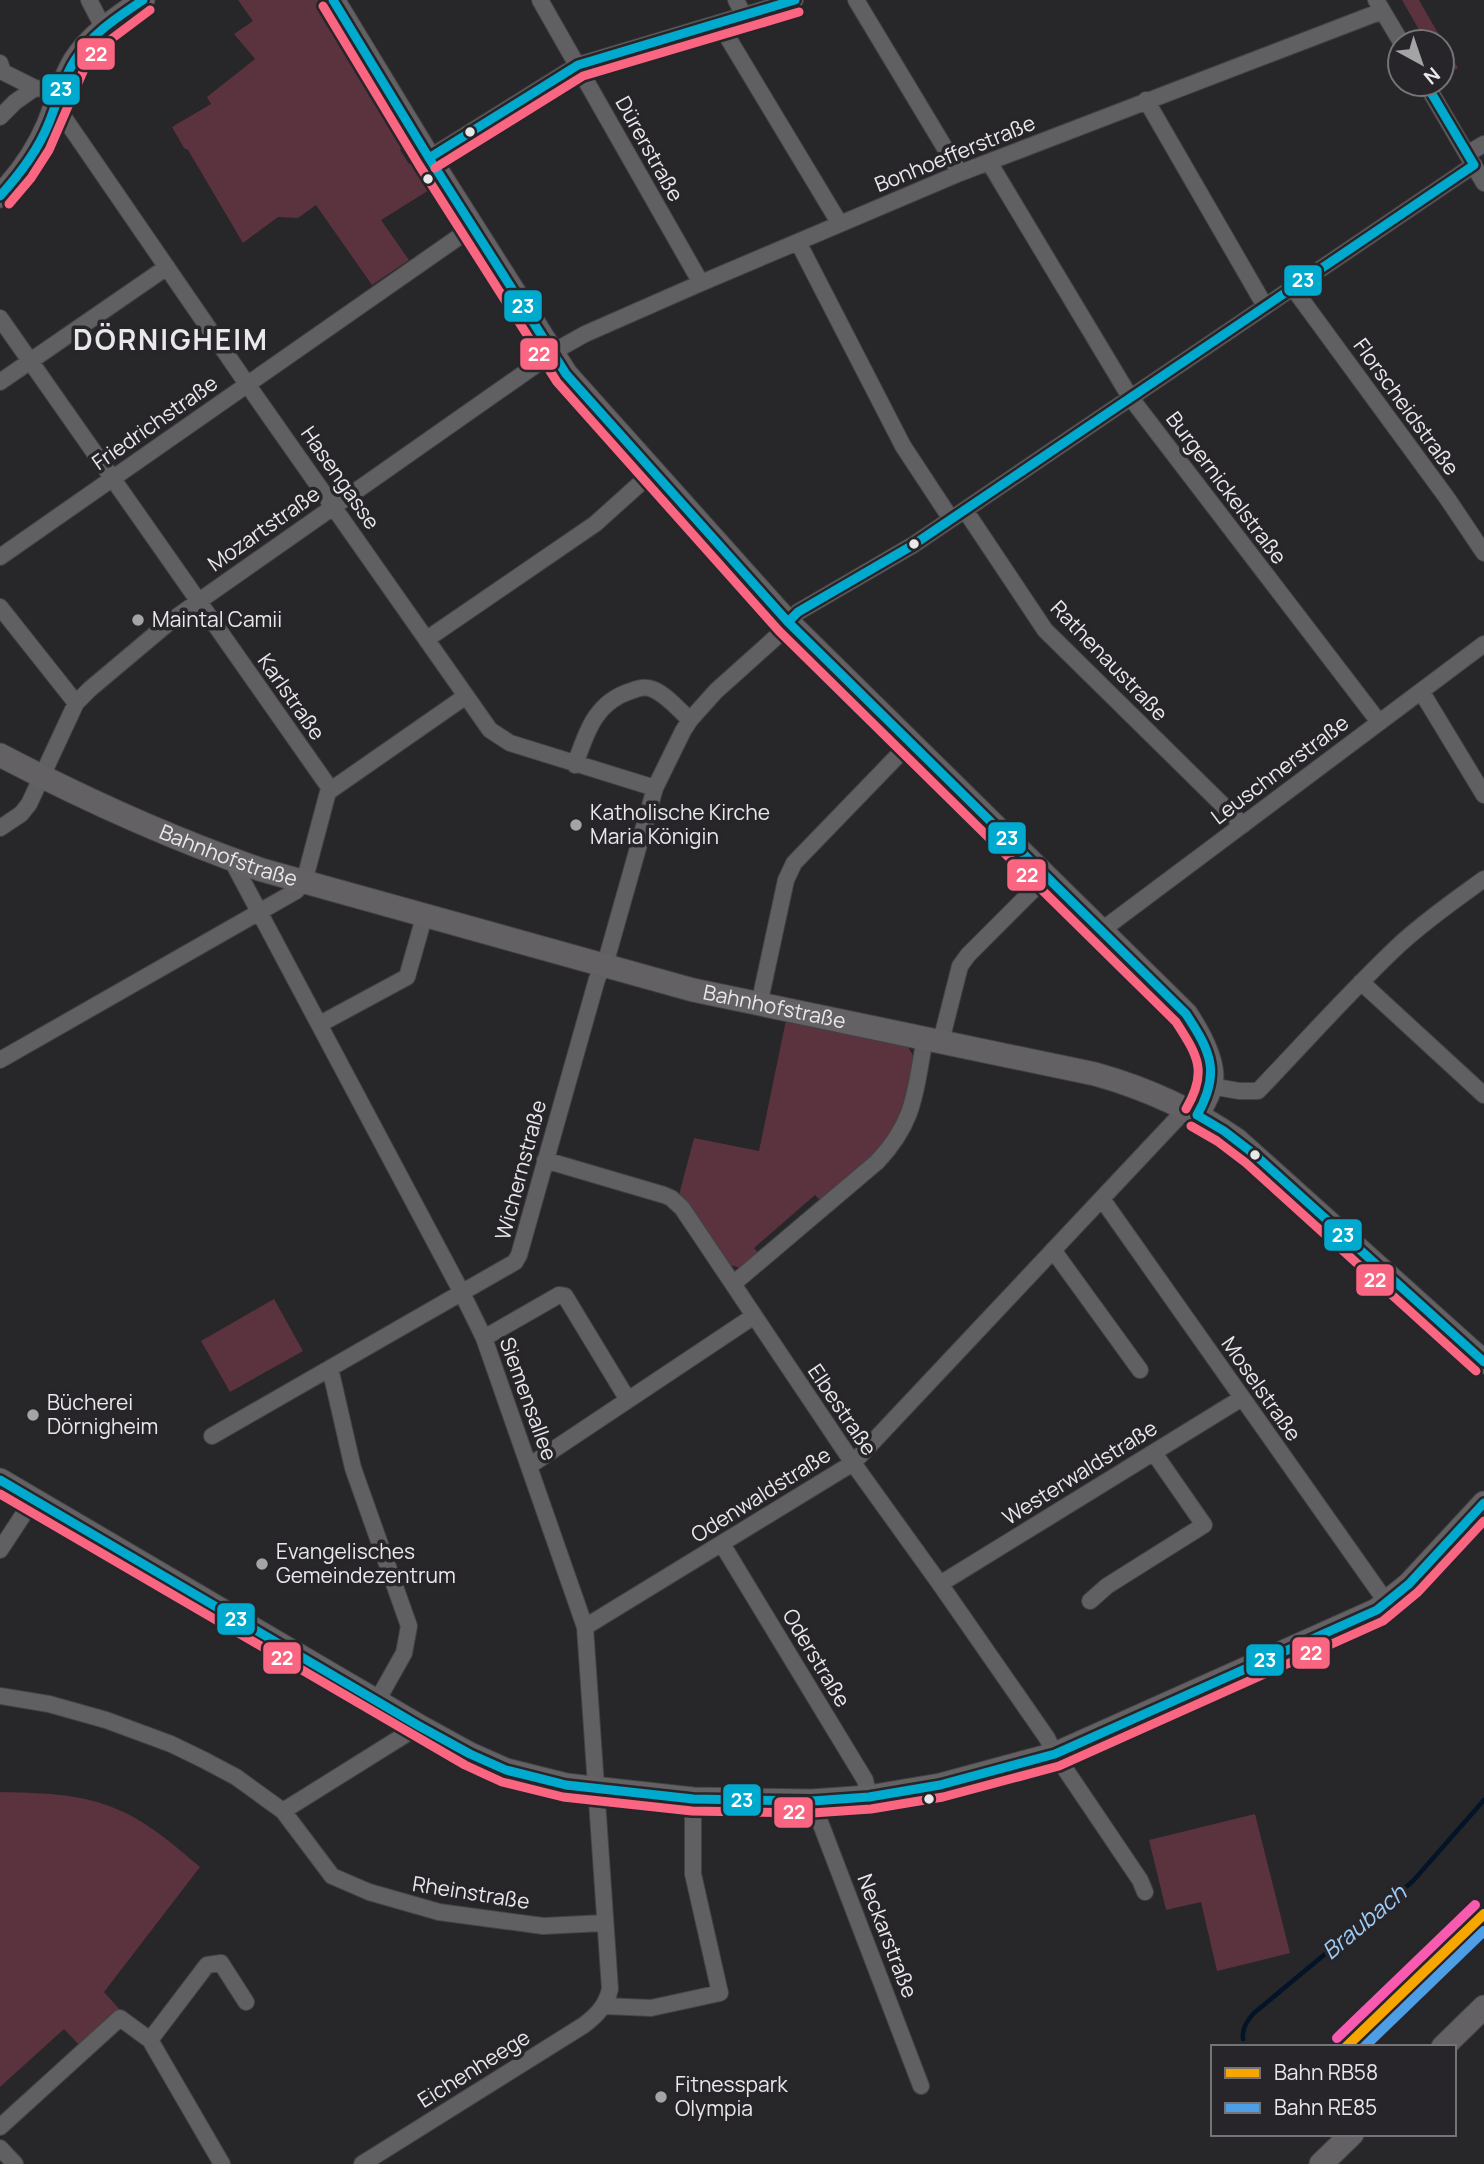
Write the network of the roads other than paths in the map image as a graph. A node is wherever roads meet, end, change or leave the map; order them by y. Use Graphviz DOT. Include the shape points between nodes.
graph roads {
  1 [pos="89,0"];
  2 [pos="143,0"];
  3 [pos="334,0"];
  4 [pos="540,0"];
  5 [pos="736,0"];
  6 [pos="795,0"];
  7 [pos="856,0"];
  8 [pos="1379,6"];
  9 [pos="744,16"];
  10 [pos="719,23"];
  11 [pos="1392,28"];
  12 [pos="104,29"];
  13 [pos="0,62"];
  14 [pos="578,65"];
  15 [pos="35,88"];
  16 [pos="58,98"];
  17 [pos="1434,98"];
  18 [pos="1150,99"];
  19 [pos="0,117"];
  20 [pos="1484,144"];
  21 [pos="429,158"];
  22 [pos="1470,160"];
  23 [pos="989,162"];
  24 [pos="960,173"];
  25 [pos="1484,183"];
  26 [pos="0,196"];
  27 [pos="840,223"];
  28 [pos="472,227"];
  29 [pos="798,242"];
  30 [pos="167,267"];
  31 [pos="701,283"];
  32 [pos="1293,288"];
  33 [pos="1265,306"];
  34 [pos="0,318"];
  35 [pos="551,353"];
  36 [pos="30,361"];
  37 [pos="0,382"];
  38 [pos="247,384"];
  39 [pos="1130,397"];
  40 [pos="654,471"];
  41 [pos="112,478"];
  42 [pos="335,506"];
  43 [pos="958,515"];
  44 [pos="1484,553"];
  45 [pos="0,557"];
  46 [pos="199,600"];
  47 [pos="0,607"];
  48 [pos="788,622"];
  49 [pos="427,639"];
  50 [pos="1484,644"];
  51 [pos="1421,691"];
  52 [pos="466,696"];
  53 [pos="76,703"];
  54 [pos="690,720"];
  55 [pos="1379,722"];
  56 [pos="911,742"];
  57 [pos="0,755"];
  58 [pos="575,765"];
  59 [pos="42,777"];
  60 [pos="655,789"];
  61 [pos="331,790"];
  62 [pos="1484,795"];
  63 [pos="1243,825"];
  64 [pos="0,828"];
  65 [pos="231,859"];
  66 [pos="1047,876"];
  67 [pos="1484,879"];
  68 [pos="304,882"];
  69 [pos="260,912"];
  70 [pos="425,914"];
  71 [pos="1102,930"];
  72 [pos="602,965"];
  73 [pos="1362,982"];
  74 [pos="759,1004"];
  75 [pos="320,1024"];
  76 [pos="933,1039"];
  77 [pos="0,1060"];
  78 [pos="1211,1086"];
  79 [pos="1484,1095"];
  80 [pos="1191,1112"];
  81 [pos="545,1160"];
  82 [pos="1102,1199"];
  83 [pos="1053,1250"];
  84 [pos="733,1284"];
  85 [pos="463,1293"];
  86 [pos="754,1316"];
  87 [pos="484,1338"];
  88 [pos="1484,1362"];
  89 [pos="331,1368"];
  90 [pos="1140,1370"];
  91 [pos="1242,1398"];
  92 [pos="628,1400"];
  93 [pos="212,1436"];
  94 [pos="1154,1453"];
  95 [pos="853,1463"];
  96 [pos="529,1466"];
  97 [pos="0,1480"];
  98 [pos="33,1500"];
  99 [pos="1484,1503"];
  100 [pos="722,1544"];
  101 [pos="0,1550"];
  102 [pos="940,1584"];
  103 [pos="1090,1601"];
  104 [pos="1387,1603"];
  105 [pos="585,1627"];
  106 [pos="0,1696"];
  107 [pos="376,1701"];
  108 [pos="419,1727"];
  109 [pos="1055,1754"];
  110 [pos="597,1790"];
  111 [pos="869,1797"];
  112 [pos="693,1799"];
  113 [pos="812,1801"];
  114 [pos="283,1811"];
  115 [pos="1145,1892"];
  116 [pos="604,1923"];
  117 [pos="246,2002"];
  118 [pos="604,2006"];
  119 [pos="1484,2007"];
  120 [pos="150,2040"];
  121 [pos="1445,2045"];
  122 [pos="921,2086"];
  123 [pos="0,2127"];
  124 [pos="1350,2136"];
  125 [pos="0,2148"];
  126 [pos="15,2164"];
  127 [pos="222,2164"];
  128 [pos="362,2164"];
  129 [pos="1321,2164"];
  1 -- 12 [label="street"];
  2 -- 12 [label="street"];
  3 -- 21 [label="street"];
  4 -- 14 [label="street, Dürerstraße"];
  5 -- 9 [label="street"];
  6 -- 9 [label="street"];
  7 -- 24 [label="street"];
  8 -- 11 [label="street"];
  8 -- 18 [label="street, Bonhoefferstraße"];
  9 -- 10 [label="street"];
  10 -- 14 [label="street"];
  10 -- 27 [label="street"];
  12 -- 16 [label="street" via="80,53"];
  13 -- 15 [label="street" via="3,72"];
  14 -- 21 [label="street"];
  14 -- 31 [label="street, Dürerstraße"];
  15 -- 16 [label="street"];
  15 -- 19 [label="street"];
  16 -- 26 [label="street" via="31,157"];
  16 -- 30 [label="street, Hasengasse"];
  17 -- 22 [label="street"];
  18 -- 23 [label="street, Bonhoefferstraße"];
  18 -- 33 [label="street"];
  20 -- 22 [label="street, Wichernstraße"];
  21 -- 28 [label="street"];
  22 -- 25 [label="street"];
  22 -- 32 [label="street, Wichernstraße"];
  23 -- 24 [label="street, Bonhoefferstraße"];
  23 -- 39 [label="street, Burgernickelstraße"];
  24 -- 27 [label="street, Bonhoefferstraße"];
  27 -- 29 [label="street, Bonhoefferstraße"];
  28 -- 35 [label="street"];
  28 -- 38 [label="street, Friedrichstraße"];
  29 -- 31 [label="street, Bonhoefferstraße"];
  29 -- 43 [label="street, Rathenaustraße" via="903,446"];
  30 -- 36 [label="street"];
  30 -- 38 [label="street, Hasengasse"];
  31 -- 35 [label="street, Bonhoefferstraße"];
  32 -- 33 [label="street, Wichernstraße"];
  32 -- 44 [label="street, Florscheidstraße"];
  33 -- 39 [label="street, Wichernstraße"];
  34 -- 36 [label="street, Karlstraße"];
  35 -- 40 [label="street"];
  35 -- 42 [label="street, Mozartstraße"];
  36 -- 37 [label="street"];
  36 -- 41 [label="street, Karlstraße"];
  38 -- 41 [label="street, Friedrichstraße"];
  38 -- 42 [label="street, Hasengasse"];
  39 -- 43 [label="street, Wichernstraße"];
  39 -- 55 [label="street, Burgernickelstraße"];
  40 -- 48 [label="street"];
  40 -- 49 [label="street" via="595,524"];
  41 -- 45 [label="street, Friedrichstraße"];
  41 -- 46 [label="street, Karlstraße"];
  42 -- 46 [label="street, Mozartstraße"];
  42 -- 49 [label="street, Hasengasse"];
  43 -- 48 [label="street, Wichernstraße"];
  43 -- 63 [label="street, Rathenaustraße" via="1045,630"];
  46 -- 53 [label="street, Mozartstraße"];
  46 -- 61 [label="street, Karlstraße"];
  47 -- 53 [label="street"];
  48 -- 54 [label="street, Wichernstraße"];
  48 -- 56 [label="street"];
  49 -- 52 [label="street, Hasengasse"];
  50 -- 51 [label="street, Leuschnerstraße"];
  51 -- 55 [label="street, Leuschnerstraße"];
  51 -- 62 [label="street"];
  52 -- 58 [label="street, Hasengasse" via="502,739"];
  52 -- 61 [label="street"];
  53 -- 59 [label="street, Mozartstraße"];
  54 -- 58 [label="street" via="654,690 628,691 593,718"];
  54 -- 60 [label="street, Wichernstraße"];
  55 -- 63 [label="street, Leuschnerstraße"];
  56 -- 66 [label="street"];
  56 -- 74 [label="street" via="794,863 786,880"];
  57 -- 59 [label="street, Bahnhofstraße"];
  58 -- 60 [label="street, Hasengasse"];
  59 -- 64 [label="street, Mozartstraße" via="26,808"];
  59 -- 65 [label="street, Bahnhofstraße"];
  60 -- 72 [label="street, Wichernstraße"];
  61 -- 68 [label="street"];
  63 -- 71 [label="street, Leuschnerstraße"];
  65 -- 68 [label="street, Bahnhofstraße"];
  65 -- 69 [label="street, Siemensallee"];
  66 -- 71 [label="street"];
  66 -- 76 [label="street" via="963,961"];
  67 -- 73 [label="street" via="1434,915"];
  68 -- 69 [label="street"];
  68 -- 70 [label="street, Bahnhofstraße"];
  69 -- 75 [label="street, Siemensallee"];
  69 -- 77 [label="street"];
  70 -- 72 [label="street, Bahnhofstraße"];
  70 -- 75 [label="street" via="407,977"];
  71 -- 78 [label="street" via="1186,1014 1208,1059"];
  72 -- 74 [label="street, Bahnhofstraße"];
  72 -- 81 [label="street, Wichernstraße"];
  73 -- 78 [label="street" via="1258,1091"];
  73 -- 79 [label="street"];
  74 -- 76 [label="street, Bahnhofstraße"];
  75 -- 85 [label="street, Siemensallee"];
  76 -- 80 [label="street, Bahnhofstraße" via="1123,1082"];
  76 -- 84 [label="street" via="911,1110 891,1147"];
  78 -- 80 [label="street"];
  80 -- 82 [label="street, Odenwaldstraße"];
  80 -- 88 [label="street, Bahnhofstraße" via="1237,1140"];
  81 -- 84 [label="street, Elbestraße" via="671,1198"];
  81 -- 85 [label="street, Wichernstraße" via="515,1262"];
  82 -- 83 [label="street, Odenwaldstraße"];
  82 -- 91 [label="street, Moselstraße"];
  83 -- 90 [label="street"];
  83 -- 95 [label="street, Odenwaldstraße"];
  84 -- 86 [label="street, Elbestraße"];
  85 -- 87 [label="street, Siemensallee"];
  85 -- 89 [label="street, Wichernstraße"];
  86 -- 92 [label="street"];
  86 -- 95 [label="street, Elbestraße"];
  87 -- 92 [label="street" via="559,1295 565,1296"];
  87 -- 96 [label="street, Siemensallee"];
  89 -- 93 [label="street, Wichernstraße"];
  89 -- 107 [label="street" via="353,1468 409,1626 404,1653"];
  91 -- 94 [label="street, Westerwaldstraße"];
  91 -- 104 [label="street, Moselstraße"];
  92 -- 96 [label="street"];
  94 -- 102 [label="street, Westerwaldstraße"];
  94 -- 103 [label="street" via="1204,1525"];
  95 -- 100 [label="street, Odenwaldstraße"];
  95 -- 102 [label="street, Elbestraße"];
  96 -- 105 [label="street, Siemensallee"];
  97 -- 98 [label="street"];
  98 -- 101 [label="street"];
  98 -- 107 [label="street"];
  99 -- 104 [label="street"];
  100 -- 105 [label="street, Odenwaldstraße"];
  100 -- 111 [label="street, Oderstraße" via="865,1780"];
  102 -- 109 [label="street, Elbestraße"];
  104 -- 109 [label="street"];
  105 -- 110 [label="street, Siemensallee"];
  106 -- 114 [label="street, Rheinstraße" via="88,1714 171,1744 236,1777"];
  107 -- 108 [label="street"];
  108 -- 110 [label="street" via="506,1770"];
  108 -- 114 [label="street"];
  109 -- 111 [label="street" via="940,1785"];
  109 -- 115 [label="street, Elbestraße"];
  110 -- 112 [label="street"];
  110 -- 116 [label="street, Siemensallee"];
  111 -- 113 [label="street"];
  112 -- 113 [label="street"];
  112 -- 118 [label="street" via="693,1874 720,1993 651,2008"];
  113 -- 122 [label="street, Neckarstraße"];
  114 -- 116 [label="street, Rheinstraße" via="332,1876 369,1892 439,1912 555,1927"];
  116 -- 118 [label="street, Siemensallee" via="610,1989"];
  117 -- 120 [label="street" via="221,1963 207,1965"];
  118 -- 128 [label="street, Eichenheege" via="584,2025"];
  119 -- 121 [label="street"];
  120 -- 123 [label="street" via="120,2018"];
  120 -- 127 [label="street"];
  124 -- 129 [label="street"];
  125 -- 126 [label="street"];
}
